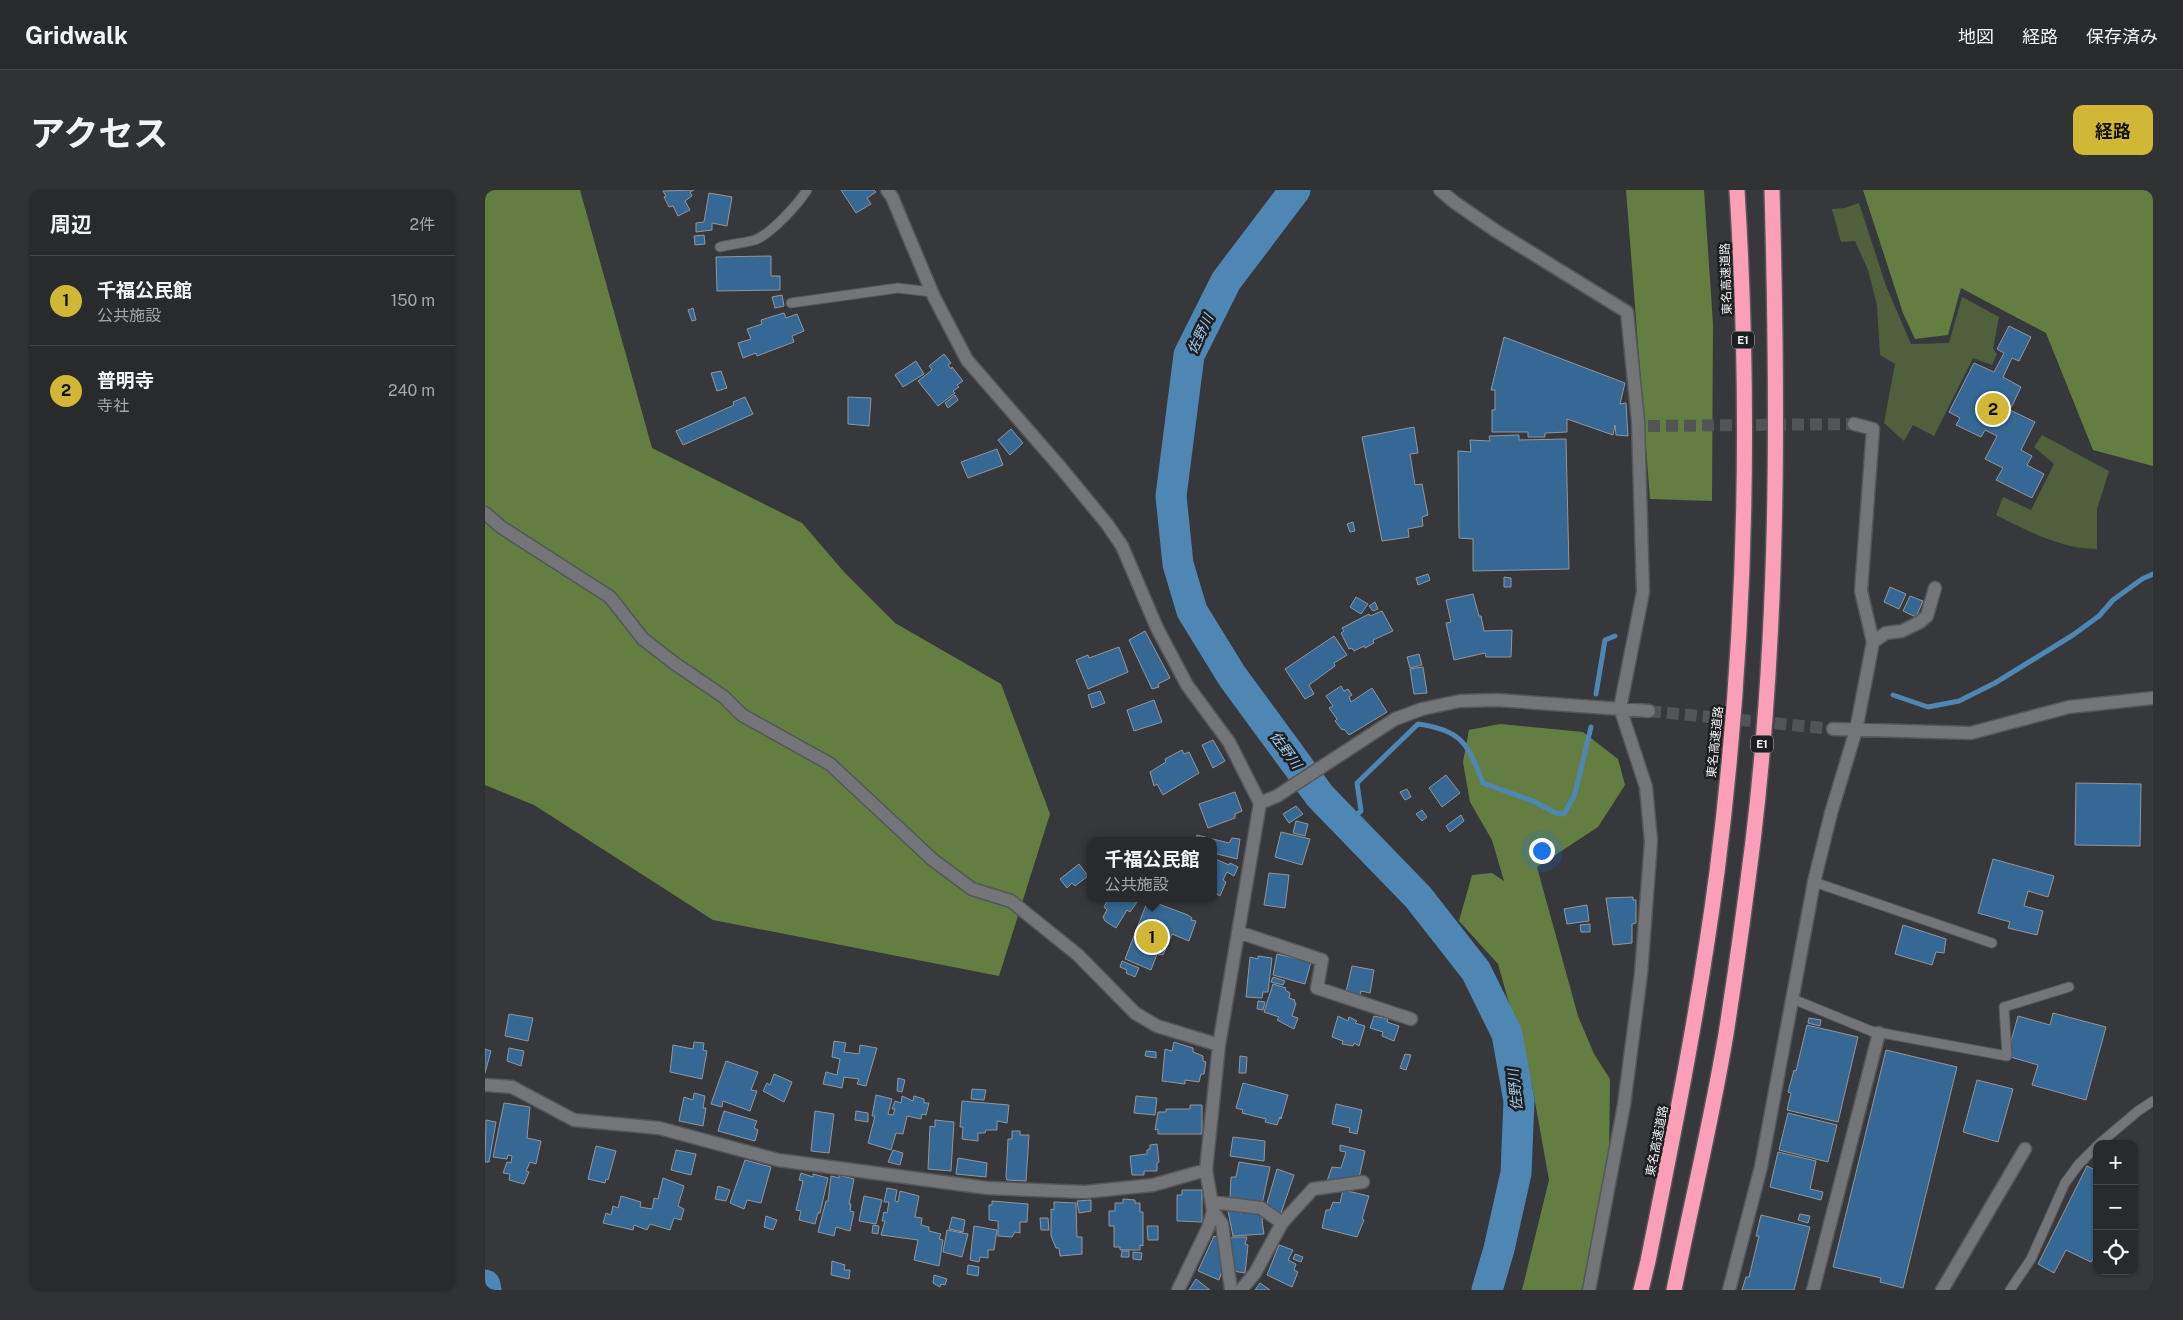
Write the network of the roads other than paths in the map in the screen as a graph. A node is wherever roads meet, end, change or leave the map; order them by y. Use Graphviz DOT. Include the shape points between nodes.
graph roads {
  1 [pos="807,190"];
  2 [pos="887,190"];
  3 [pos="1440,190"];
  4 [pos="1737,190"];
  5 [pos="1772,190"];
  6 [pos="720,247"];
  7 [pos="932,292"];
  8 [pos="791,304"];
  9 [pos="1854,424"];
  10 [pos="485,513"];
  11 [pos="1935,588"];
  12 [pos="1873,642"];
  13 [pos="2153,698"];
  14 [pos="1620,708"];
  15 [pos="1649,711"];
  16 [pos="1833,729"];
  17 [pos="1856,730"];
  18 [pos="1260,802"];
  19 [pos="1814,882"];
  20 [pos="1238,932"];
  21 [pos="1992,944"];
  22 [pos="2069,987"];
  23 [pos="1793,999"];
  24 [pos="1411,1019"];
  25 [pos="1879,1032"];
  26 [pos="1219,1045"];
  27 [pos="485,1085"];
  28 [pos="2153,1101"];
  29 [pos="2104,1140"];
  30 [pos="2025,1149"];
  31 [pos="2093,1150"];
  32 [pos="1206,1170"];
  33 [pos="1363,1182"];
  34 [pos="1213,1207"];
  35 [pos="1282,1223"];
  36 [pos="1178,1290"];
  37 [pos="1231,1290"];
  38 [pos="1241,1290"];
  39 [pos="1589,1290"];
  40 [pos="1641,1290"];
  41 [pos="1674,1290"];
  42 [pos="1729,1290"];
  43 [pos="1813,1290"];
  44 [pos="1942,1290"];
  45 [pos="2010,1290"];
  1 -- 6 [label="lane" via="786,216 757,239"];
  2 -- 7 [label="street"];
  3 -- 14 [label="street" via="1496,231 1627,312 1643,424 1643,592"];
  4 -- 40 [label="highway, 東名高速道路 / E1" via="1744,386 1744,529 1736,690 1717,871 1692,1042"];
  5 -- 41 [label="highway, E1" via="1775,521 1767,687 1753,840 1726,1034"];
  7 -- 8 [label="lane" via="898,288"];
  7 -- 18 [label="street" via="967,360 1061,468 1122,546 1157,628 1187,685 1229,742"];
  9 -- 12 [label="street" via="1873,428 1861,591"];
  10 -- 26 [label="street" via="501,527 610,596 643,639 724,697 742,715 830,764 933,860 972,889 1011,901 1078,955 1135,1013 1157,1026"];
  11 -- 12 [label="street" via="1927,616 1921,622 1902,631 1886,633"];
  12 -- 17 [label="street"];
  13 -- 17 [label="street" via="2069,707 1971,732"];
  14 -- 15 [label="street"];
  14 -- 18 [label="street" via="1460,700 1395,719 1277,796"];
  14 -- 39 [label="street" via="1646,787 1651,841 1641,974 1624,1105"];
  16 -- 17 [label="street"];
  17 -- 19 [label="street"];
  18 -- 20 [label="street"];
  19 -- 21 [label="lane"];
  19 -- 23 [label="street"];
  20 -- 24 [label="street" via="1322,960 1317,988"];
  20 -- 26 [label="street"];
  22 -- 25 [label="lane" via="2005,1007 2007,1056"];
  23 -- 25 [label="lane"];
  23 -- 42 [label="street" via="1761,1167"];
  25 -- 43 [label="street"];
  26 -- 32 [label="street"];
  27 -- 32 [label="street" via="512,1087 574,1120 659,1128 778,1160 987,1188 1085,1192 1153,1185"];
  28 -- 29 [label="lane"];
  30 -- 44 [label="street"];
  31 -- 45 [label="lane" via="2065,1183 2031,1259"];
  32 -- 34 [label="street"];
  33 -- 35 [label="street" via="1313,1189"];
  34 -- 35 [label="street" via="1261,1208"];
  34 -- 36 [label="street" via="1208,1228"];
  34 -- 37 [label="street" via="1222,1224"];
  35 -- 38 [label="street" via="1255,1273"];
}
